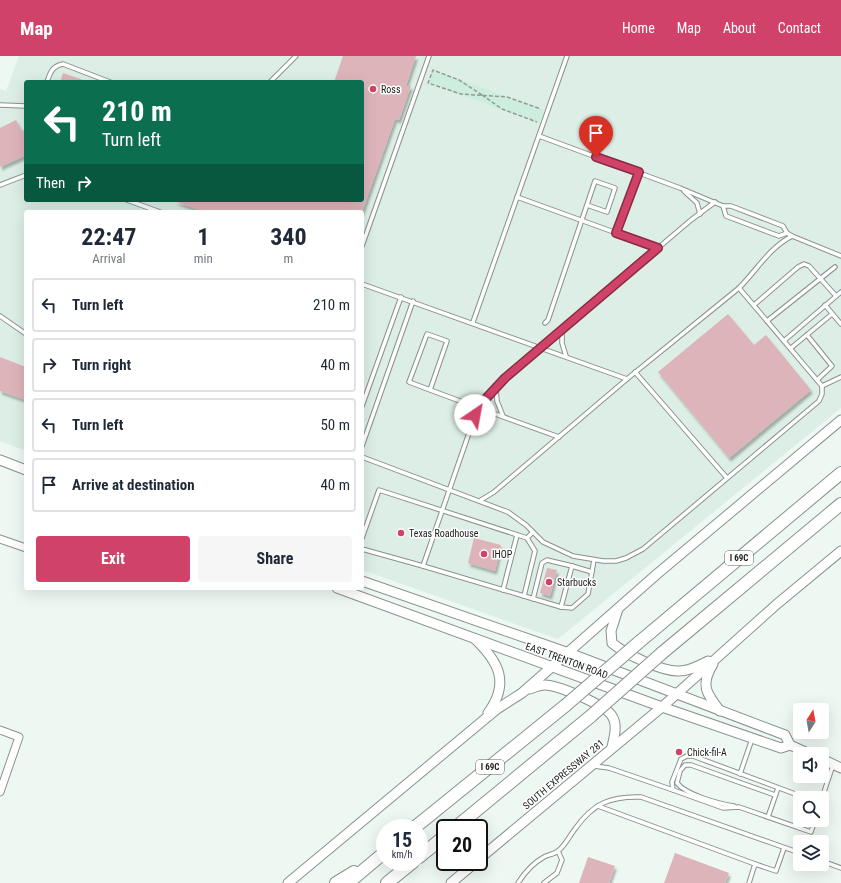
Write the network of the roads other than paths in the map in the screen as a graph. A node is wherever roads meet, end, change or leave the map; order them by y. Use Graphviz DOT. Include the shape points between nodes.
graph roads {
  1 [pos="296,56"];
  2 [pos="429,56"];
  3 [pos="567,56"];
  4 [pos="48,80"];
  5 [pos="105,80"];
  6 [pos="272,80"];
  7 [pos="0,105"];
  8 [pos="24,106"];
  9 [pos="539,136"];
  10 [pos="639,172"];
  11 [pos="24,176"];
  12 [pos="0,186"];
  13 [pos="680,188"];
  14 [pos="517,198"];
  15 [pos="132,202"];
  16 [pos="715,202"];
  17 [pos="587,205"];
  18 [pos="723,206"];
  19 [pos="154,210"];
  20 [pos="700,214"];
  21 [pos="582,221"];
  22 [pos="616,233"];
  23 [pos="787,233"];
  24 [pos="792,236"];
  25 [pos="364,240"];
  26 [pos="658,248"];
  27 [pos="841,256"];
  28 [pos="835,267"];
  29 [pos="821,278"];
  30 [pos="364,285"];
  31 [pos="739,288"];
  32 [pos="841,292"];
  33 [pos="836,296"];
  34 [pos="401,297"];
  35 [pos="413,301"];
  36 [pos="754,305"];
  37 [pos="825,305"];
  38 [pos="832,314"];
  39 [pos="0,316"];
  40 [pos="767,321"];
  41 [pos="473,322"];
  42 [pos="545,323"];
  43 [pos="841,324"];
  44 [pos="562,330"];
  45 [pos="24,333"];
  46 [pos="807,335"];
  47 [pos="785,340"];
  48 [pos="543,347"];
  49 [pos="791,348"];
  50 [pos="566,356"];
  51 [pos="635,372"];
  52 [pos="841,377"];
  53 [pos="627,379"];
  54 [pos="817,380"];
  55 [pos="822,386"];
  56 [pos="496,388"];
  57 [pos="430,390"];
  58 [pos="364,400"];
  59 [pos="478,407"];
  60 [pos="503,416"];
  61 [pos="841,420"];
  62 [pos="559,437"];
  63 [pos="364,440"];
  64 [pos="364,458"];
  65 [pos="0,460"];
  66 [pos="24,469"];
  67 [pos="841,473"];
  68 [pos="726,478"];
  69 [pos="448,488"];
  70 [pos="481,500"];
  71 [pos="841,504"];
  72 [pos="441,511"];
  73 [pos="364,532"];
  74 [pos="533,532"];
  75 [pos="517,535"];
  76 [pos="527,538"];
  77 [pos="0,539"];
  78 [pos="24,547"];
  79 [pos="364,550"];
  80 [pos="841,551"];
  81 [pos="594,560"];
  82 [pos="423,566"];
  83 [pos="572,566"];
  84 [pos="592,572"];
  85 [pos="364,582"];
  86 [pos="343,590"];
  87 [pos="503,590"];
  88 [pos="524,596"];
  89 [pos="533,599"];
  90 [pos="561,607"];
  91 [pos="619,607"];
  92 [pos="473,637"];
  93 [pos="569,653"];
  94 [pos="717,657"];
  95 [pos="553,667"];
  96 [pos="522,693"];
  97 [pos="676,695"];
  98 [pos="662,707"];
  99 [pos="720,711"];
  100 [pos="478,725"];
  101 [pos="0,730"];
  102 [pos="752,738"];
  103 [pos="790,745"];
  104 [pos="612,747"];
  105 [pos="794,747"];
  106 [pos="589,766"];
  107 [pos="837,766"];
  108 [pos="740,774"];
  109 [pos="778,788"];
  110 [pos="673,790"];
  111 [pos="825,791"];
  112 [pos="0,792"];
  113 [pos="793,793"];
  114 [pos="776,795"];
  115 [pos="598,806"];
  116 [pos="739,807"];
  117 [pos="768,817"];
  118 [pos="425,819"];
  119 [pos="466,819"];
  120 [pos="793,826"];
  121 [pos="797,827"];
  122 [pos="813,827"];
  123 [pos="436,843"];
  124 [pos="784,848"];
  125 [pos="428,850"];
  126 [pos="558,851"];
  127 [pos="793,851"];
  128 [pos="488,852"];
  129 [pos="376,859"];
  130 [pos="371,863"];
  131 [pos="755,864"];
  132 [pos="829,864"];
  133 [pos="841,868"];
  134 [pos="402,871"];
  135 [pos="404,871"];
  136 [pos="465,871"];
  137 [pos="288,883"];
  138 [pos="336,883"];
  139 [pos="348,883"];
  140 [pos="387,883"];
  141 [pos="391,883"];
  142 [pos="451,883"];
  143 [pos="518,883"];
  144 [pos="544,883"];
  145 [pos="749,883"];
  1 -- 6 [label="lane"];
  2 -- 25 [label="lane"];
  3 -- 9 [label="lane"];
  4 -- 5 [label="lane" via="56,66 63,64"];
  7 -- 8 [label="lane"];
  9 -- 10 [label="lane"];
  9 -- 14 [label="lane"];
  10 -- 13 [label="lane"];
  10 -- 22 [label="lane"];
  11 -- 12 [label="lane"];
  13 -- 16 [label="lane"];
  13 -- 20 [label="lane" via="697,203"];
  14 -- 21 [label="lane"];
  14 -- 41 [label="lane"];
  15 -- 19 [label="lane"];
  16 -- 18 [label="lane"];
  16 -- 20 [label="lane"];
  17 -- 17 [label="lane" via="595,181 615,188 607,212"];
  17 -- 21 [label="lane"];
  18 -- 23 [label="lane" via="731,206 783,226"];
  18 -- 23 [label="lane" via="726,216 779,236"];
  20 -- 26 [label="lane"];
  21 -- 22 [label="lane"];
  21 -- 42 [label="lane"];
  22 -- 26 [label="lane"];
  23 -- 24 [label="lane"];
  24 -- 27 [label="lane"];
  24 -- 31 [label="lane" via="772,249"];
  26 -- 44 [label="lane"];
  28 -- 29 [label="lane"];
  29 -- 33 [label="lane"];
  29 -- 36 [label="lane" via="804,264"];
  29 -- 40 [label="lane"];
  30 -- 34 [label="lane"];
  31 -- 36 [label="lane"];
  31 -- 51 [label="lane"];
  32 -- 33 [label="lane"];
  33 -- 37 [label="lane"];
  34 -- 35 [label="lane"];
  34 -- 58 [label="lane"];
  35 -- 41 [label="lane"];
  35 -- 63 [label="lane"];
  36 -- 40 [label="lane"];
  37 -- 38 [label="lane"];
  37 -- 47 [label="lane"];
  38 -- 43 [label="lane"];
  38 -- 46 [label="lane"];
  39 -- 45 [label="lane"];
  40 -- 47 [label="lane"];
  41 -- 48 [label="lane"];
  44 -- 48 [label="lane"];
  44 -- 50 [label="lane"];
  46 -- 49 [label="lane"];
  46 -- 54 [label="lane" via="832,366"];
  47 -- 49 [label="lane"];
  48 -- 50 [label="lane"];
  48 -- 56 [label="lane"];
  49 -- 54 [label="lane"];
  50 -- 53 [label="lane"];
  51 -- 53 [label="lane"];
  51 -- 68 [label="lane"];
  52 -- 55 [label="lane"];
  53 -- 62 [label="lane"];
  54 -- 55 [label="lane"];
  55 -- 68 [label="lane" via="819,401"];
  56 -- 59 [label="lane"];
  56 -- 60 [label="lane" via="497,401"];
  57 -- 57 [label="lane" via="447,342 427,334 410,382"];
  57 -- 59 [label="lane"];
  59 -- 60 [label="lane"];
  59 -- 69 [label="lane"];
  60 -- 62 [label="lane"];
  61 -- 91 [label="main road"];
  62 -- 70 [label="lane"];
  64 -- 69 [label="lane"];
  65 -- 66 [label="main road"];
  67 -- 118 [label="highway, I 69C, bridge" via="566,705"];
  68 -- 81 [label="lane" via="643,549 616,561"];
  69 -- 70 [label="lane"];
  69 -- 72 [label="lane"];
  70 -- 74 [label="lane" via="508,512"];
  71 -- 119 [label="highway, I 69C, bridge"];
  72 -- 73 [label="lane" via="379,490"];
  72 -- 75 [label="lane"];
  72 -- 82 [label="lane"];
  74 -- 76 [label="lane"];
  74 -- 81 [label="lane" via="543,542 559,551"];
  75 -- 76 [label="lane"];
  75 -- 87 [label="lane"];
  76 -- 88 [label="lane" via="535,551"];
  77 -- 78 [label="street"];
  79 -- 82 [label="lane"];
  80 -- 94 [label="main road, SOUTH EXPRESSWAY 281"];
  81 -- 84 [label="lane"];
  82 -- 87 [label="lane"];
  83 -- 84 [label="lane"];
  83 -- 89 [label="lane" via="547,560 542,563"];
  83 -- 90 [label="lane"];
  84 -- 90 [label="lane" via="588,594 572,608"];
  85 -- 93 [label="main road, EAST TRENTON ROAD"];
  86 -- 92 [label="main road, EAST TRENTON ROAD"];
  87 -- 88 [label="lane"];
  88 -- 89 [label="lane"];
  89 -- 90 [label="lane"];
  91 -- 93 [label="main road"];
  91 -- 94 [label="main road" via="611,631 612,643 635,658 681,672"];
  92 -- 95 [label="main road, EAST TRENTON ROAD"];
  92 -- 100 [label="main road" via="495,661 500,677 494,704"];
  93 -- 95 [label="main road"];
  93 -- 97 [label="main road, EAST TRENTON ROAD"];
  94 -- 97 [label="main road, SOUTH EXPRESSWAY 281"];
  94 -- 99 [label="main road" via="705,683 707,694"];
  95 -- 96 [label="main road"];
  95 -- 98 [label="main road, EAST TRENTON ROAD"];
  96 -- 100 [label="main road"];
  96 -- 104 [label="main road" via="540,685 558,687 604,708 614,720"];
  97 -- 98 [label="main road, SOUTH EXPRESSWAY 281"];
  97 -- 99 [label="main road, EAST TRENTON ROAD"];
  98 -- 102 [label="main road, EAST TRENTON ROAD"];
  98 -- 104 [label="main road, SOUTH EXPRESSWAY 281"];
  99 -- 103 [label="main road, EAST TRENTON ROAD" via="785,735"];
  100 -- 137 [label="main road"];
  101 -- 112 [label="street" via="19,737"];
  102 -- 103 [label="main road, EAST TRENTON ROAD" via="781,748"];
  102 -- 108 [label="lane"];
  103 -- 105 [label="main road, EAST TRENTON ROAD"];
  104 -- 106 [label="main road, SOUTH EXPRESSWAY 281"];
  106 -- 110 [label="lane" via="600,766"];
  106 -- 128 [label="main road, SOUTH EXPRESSWAY 281"];
  107 -- 111 [label="lane"];
  108 -- 109 [label="lane"];
  108 -- 110 [label="lane" via="687,756 678,764 672,782"];
  109 -- 113 [label="lane"];
  109 -- 114 [label="lane"];
  110 -- 116 [label="lane" via="723,808"];
  114 -- 116 [label="lane" via="691,765 685,765 680,771 677,783 680,788 716,802"];
  114 -- 117 [label="lane"];
  115 -- 124 [label="lane" via="622,796 641,797"];
  115 -- 126 [label="lane" via="581,820"];
  115 -- 131 [label="lane"];
  116 -- 117 [label="lane"];
  117 -- 120 [label="lane"];
  121 -- 122 [label="lane" via="811,832"];
  123 -- 125 [label="highway"];
  124 -- 127 [label="lane"];
  124 -- 131 [label="lane" via="776,871"];
  126 -- 143 [label="lane" via="529,868"];
  126 -- 144 [label="lane" via="562,860 557,873"];
  129 -- 130 [label="highway"];
  130 -- 138 [label="highway"];
  130 -- 139 [label="highway"];
  131 -- 145 [label="lane"];
  132 -- 133 [label="lane"];
  134 -- 140 [label="highway"];
  135 -- 141 [label="highway"];
  136 -- 142 [label="main road"];
}
